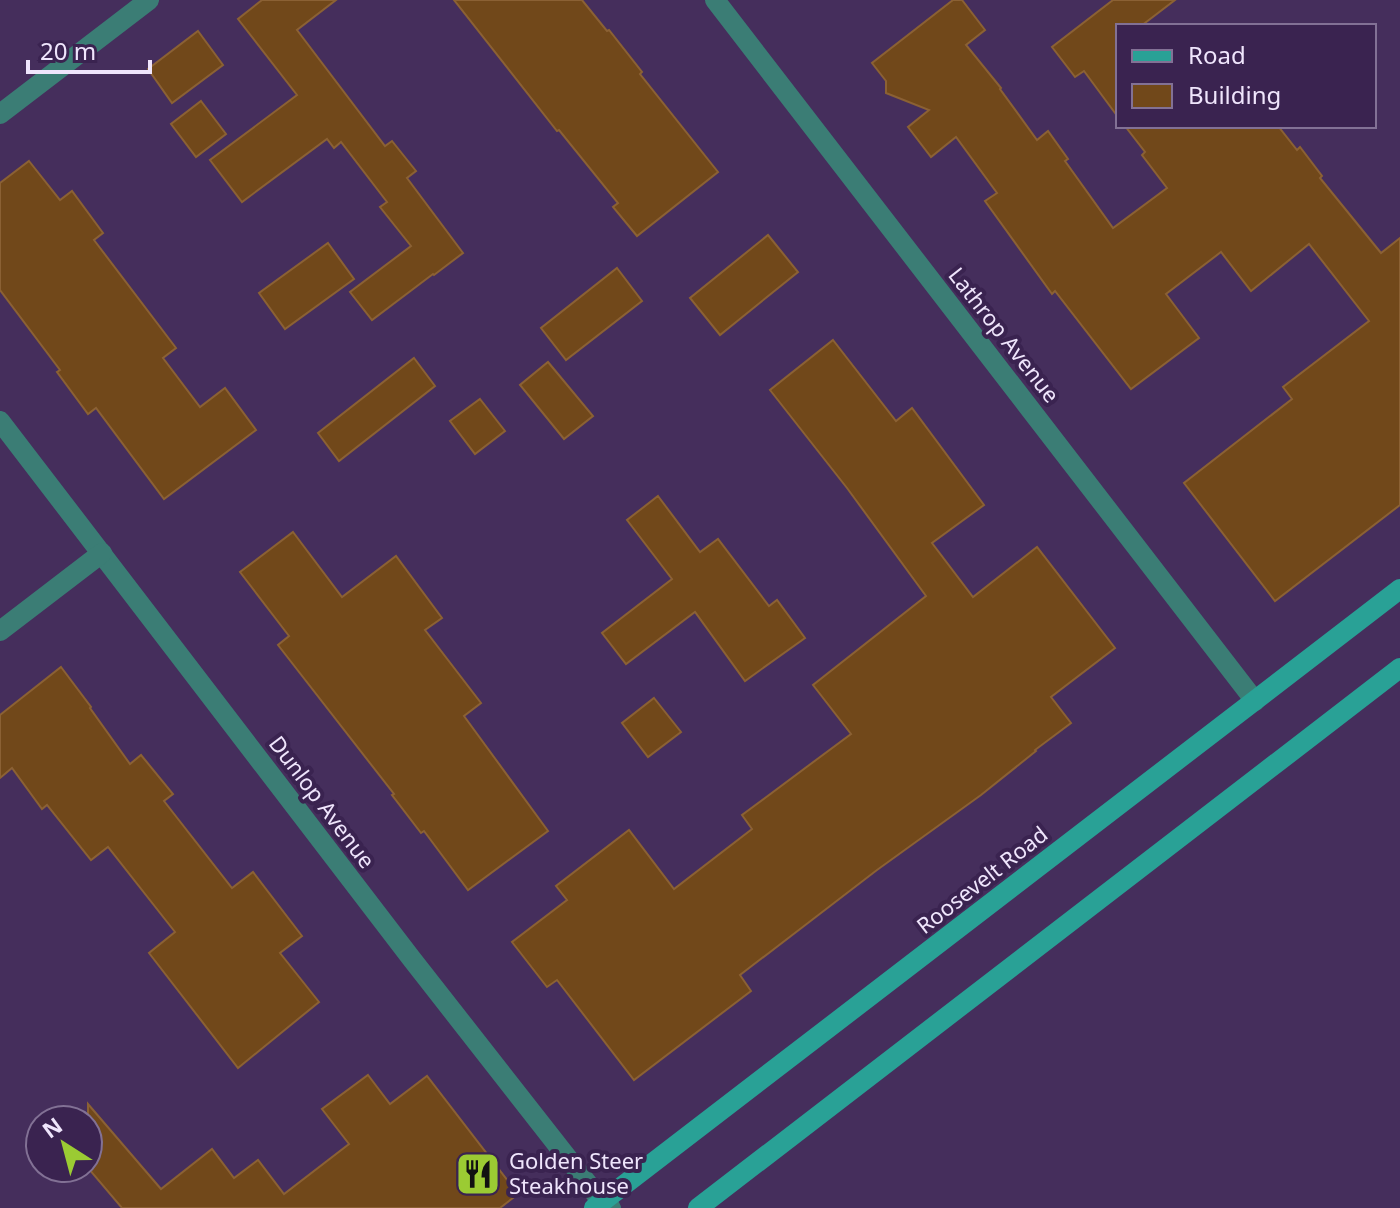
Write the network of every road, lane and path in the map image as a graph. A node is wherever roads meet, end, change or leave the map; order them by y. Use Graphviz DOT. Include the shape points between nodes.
graph roads {
  1 [pos="149,0"];
  2 [pos="715,0"];
  3 [pos="0,114"];
  4 [pos="0,421"];
  5 [pos="102,553"];
  6 [pos="1400,589"];
  7 [pos="0,631"];
  8 [pos="1400,668"];
  9 [pos="1255,701"];
  10 [pos="602,1206"];
  11 [pos="698,1208"];
  1 -- 3 [label="street"];
  2 -- 9 [label="street, Lathrop Avenue"];
  4 -- 5 [label="street, Dunlop Avenue"];
  5 -- 7 [label="street"];
  5 -- 10 [label="street, Dunlop Avenue"];
  6 -- 9 [label="main road, Roosevelt Road"];
  8 -- 11 [label="main road"];
  9 -- 10 [label="main road, Roosevelt Road"];
}
